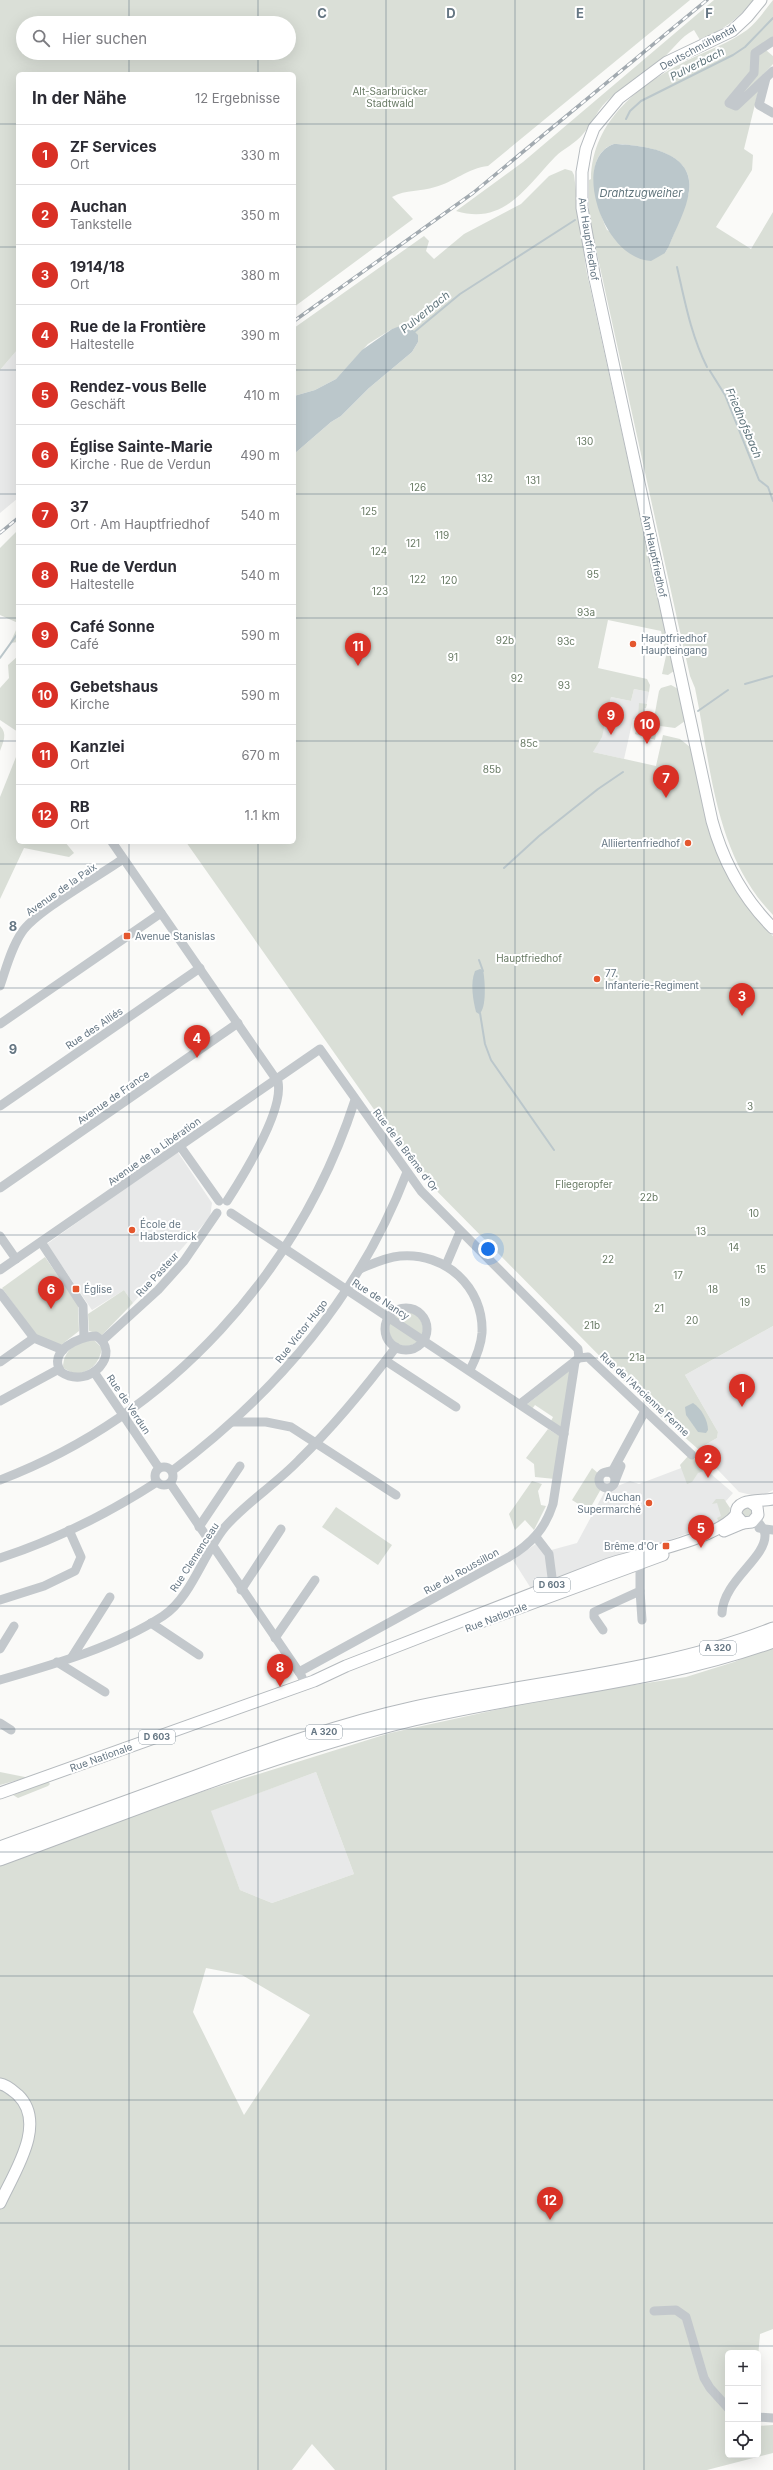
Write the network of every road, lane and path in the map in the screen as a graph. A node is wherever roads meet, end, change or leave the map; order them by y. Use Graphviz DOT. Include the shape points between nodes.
graph roads {
  1 [pos="761,0"];
  2 [pos="773,41"];
  3 [pos="770,74"];
  4 [pos="773,113"];
  5 [pos="582,168"];
  6 [pos="113,844"];
  7 [pos="123,859"];
  8 [pos="161,913"];
  9 [pos="773,928"];
  10 [pos="200,968"];
  11 [pos="0,986"];
  12 [pos="238,1023"];
  13 [pos="0,1024"];
  14 [pos="320,1049"];
  15 [pos="276,1079"];
  16 [pos="355,1100"];
  17 [pos="0,1106"];
  18 [pos="180,1146"];
  19 [pos="407,1172"];
  20 [pos="0,1188"];
  21 [pos="223,1201"];
  22 [pos="230,1213"];
  23 [pos="217,1214"];
  24 [pos="460,1232"];
  25 [pos="0,1236"];
  26 [pos="42,1242"];
  27 [pos="285,1249"];
  28 [pos="16,1260"];
  29 [pos="446,1265"];
  30 [pos="360,1269"];
  31 [pos="0,1270"];
  32 [pos="347,1290"];
  33 [pos="0,1293"];
  34 [pos="388,1316"];
  35 [pos="84,1337"];
  36 [pos="34,1338"];
  37 [pos="103,1340"];
  38 [pos="424,1340"];
  39 [pos="396,1347"];
  40 [pos="63,1350"];
  41 [pos="577,1360"];
  42 [pos="386,1361"];
  43 [pos="0,1362"];
  44 [pos="59,1369"];
  45 [pos="470,1370"];
  46 [pos="94,1372"];
  47 [pos="0,1401"];
  48 [pos="520,1404"];
  49 [pos="456,1407"];
  50 [pos="645,1411"];
  51 [pos="123,1415"];
  52 [pos="233,1422"];
  53 [pos="564,1434"];
  54 [pos="634,1434"];
  55 [pos="316,1443"];
  56 [pos="692,1455"];
  57 [pos="240,1466"];
  58 [pos="159,1468"];
  59 [pos="172,1471"];
  60 [pos="608,1472"];
  61 [pos="0,1480"];
  62 [pos="615,1481"];
  63 [pos="157,1482"];
  64 [pos="170,1483"];
  65 [pos="396,1495"];
  66 [pos="773,1499"];
  67 [pos="750,1502"];
  68 [pos="773,1505"];
  69 [pos="749,1519"];
  70 [pos="199,1527"];
  71 [pos="281,1529"];
  72 [pos="69,1530"];
  73 [pos="768,1530"];
  74 [pos="536,1537"];
  75 [pos="213,1547"];
  76 [pos="643,1553"];
  77 [pos="0,1558"];
  78 [pos="639,1564"];
  79 [pos="315,1580"];
  80 [pos="557,1587"];
  81 [pos="241,1590"];
  82 [pos="640,1591"];
  83 [pos="110,1597"];
  84 [pos="0,1600"];
  85 [pos="722,1613"];
  86 [pos="642,1620"];
  87 [pos="151,1623"];
  88 [pos="14,1626"];
  89 [pos="773,1629"];
  90 [pos="603,1630"];
  91 [pos="275,1638"];
  92 [pos="773,1641"];
  93 [pos="0,1649"];
  94 [pos="199,1655"];
  95 [pos="72,1657"];
  96 [pos="57,1662"];
  97 [pos="299,1672"];
  98 [pos="0,1680"];
  99 [pos="310,1682"];
  100 [pos="105,1692"];
  101 [pos="0,1722"];
  102 [pos="11,1730"];
  103 [pos="0,1793"];
  104 [pos="0,1848"];
  105 [pos="0,1859"];
  106 [pos="0,2084"];
  107 [pos="0,2203"];
  108 [pos="654,2311"];
  109 [pos="725,2405"];
  110 [pos="761,2417"];
  111 [pos="773,2418"];
  1 -- 5 [label="main road, Deutschmühlental" via="732,31 676,56 619,98 594,128"];
  2 -- 3 [label="street" via="756,53 754,73 729,103 736,106"];
  3 -- 4 [label="street" via="759,102 761,109"];
  5 -- 9 [label="main road, Am Hauptfriedhof" via="584,222 712,821 734,876 752,904"];
  6 -- 7 [label="street"];
  7 -- 8 [label="street"];
  7 -- 11 [label="street, Avenue de la Paix" via="26,927 17,942"];
  8 -- 10 [label="street"];
  8 -- 13 [label="street"];
  10 -- 12 [label="street"];
  10 -- 17 [label="street, Rue des Alliés"];
  12 -- 15 [label="street"];
  12 -- 20 [label="street, Avenue de France"];
  14 -- 15 [label="street, Avenue de la Libération"];
  14 -- 16 [label="street, Rue de la Brême d'Or"];
  15 -- 18 [label="street, Avenue de la Libération"];
  15 -- 21 [label="street" via="279,1096 269,1124"];
  16 -- 19 [label="street, Rue de la Brême d'Or"];
  16 -- 27 [label="street" via="337,1151 316,1195"];
  18 -- 21 [label="street"];
  18 -- 26 [label="street, Avenue de la Libération"];
  19 -- 24 [label="street, Rue de la Brême d'Or" via="421,1191"];
  19 -- 30 [label="street, Rue Victor Hugo" via="386,1224"];
  21 -- 22 [label="street" via="232,1208"];
  21 -- 23 [label="street" via="216,1207"];
  22 -- 23 [label="street" via="224,1216"];
  22 -- 27 [label="street, Rue de Nancy"];
  23 -- 37 [label="street, Rue Pasteur" via="184,1262 158,1290"];
  24 -- 29 [label="street"];
  24 -- 41 [label="street, Rue de la Brême d'Or" via="578,1349"];
  25 -- 28 [label="street"];
  26 -- 28 [label="street, Avenue de la Libération"];
  26 -- 35 [label="street" via="83,1306"];
  27 -- 32 [label="street, Rue de Nancy"];
  27 -- 51 [label="street" via="257,1288 208,1344"];
  28 -- 31 [label="street, Avenue de la Libération"];
  29 -- 30 [label="street" via="428,1258 404,1255 391,1257"];
  29 -- 45 [label="street" via="471,1290 480,1311 481,1341"];
  30 -- 32 [label="street, Rue Victor Hugo"];
  32 -- 34 [label="street, Rue de Nancy"];
  32 -- 52 [label="street, Rue Victor Hugo" via="302,1350 264,1393"];
  33 -- 36 [label="street"];
  34 -- 38 [label="street, Rue de Nancy"];
  34 -- 38 [label="street" via="405,1307 418,1311 426,1321"];
  34 -- 39 [label="street" via="385,1334"];
  35 -- 37 [label="street" via="96,1336"];
  35 -- 40 [label="street"];
  36 -- 40 [label="street"];
  36 -- 43 [label="street"];
  37 -- 46 [label="street" via="106,1354"];
  38 -- 39 [label="street" via="414,1348 402,1350"];
  38 -- 45 [label="street, Rue de Nancy"];
  39 -- 42 [label="street, Rue Clemenceau"];
  40 -- 44 [label="street"];
  41 -- 48 [label="street"];
  41 -- 50 [label="street, Rue de l'Ancienne Ferme" via="585,1357 591,1359"];
  41 -- 53 [label="street, Rue du Roussillon"];
  42 -- 49 [label="street"];
  42 -- 55 [label="street, Rue Clemenceau"];
  44 -- 46 [label="street" via="73,1378 84,1377"];
  44 -- 47 [label="street"];
  45 -- 48 [label="street, Rue de Nancy"];
  46 -- 51 [label="street, Rue de Verdun"];
  48 -- 53 [label="street"];
  50 -- 54 [label="street"];
  50 -- 56 [label="street, Rue de l'Ancienne Ferme"];
  51 -- 58 [label="street, Rue de Verdun"];
  51 -- 61 [label="street" via="78,1444"];
  52 -- 55 [label="street" via="280,1424 301,1432"];
  52 -- 59 [label="street, Rue Victor Hugo"];
  53 -- 74 [label="street, Rue du Roussillon" via="552,1504 548,1517"];
  54 -- 60 [label="street" via="613,1470"];
  54 -- 62 [label="street" via="634,1440"];
  55 -- 65 [label="street"];
  55 -- 75 [label="street, Rue Clemenceau" via="237,1514"];
  57 -- 70 [label="street"];
  58 -- 59 [label="street" via="166,1467"];
  58 -- 63 [label="street" via="155,1473"];
  59 -- 64 [label="street"];
  60 -- 62 [label="street" via="613,1475"];
  60 -- 62 [label="street" via="600,1476 601,1485 609,1488"];
  63 -- 64 [label="street" via="164,1485"];
  63 -- 72 [label="street"];
  64 -- 70 [label="street"];
  66 -- 67 [label="main road"];
  67 -- 69 [label="main road" via="757,1507"];
  67 -- 69 [label="main road, D 603" via="738,1505"];
  68 -- 69 [label="main road"];
  69 -- 73 [label="street"];
  69 -- 76 [label="main road, Rue Nationale / D 603" via="728,1523 662,1550"];
  69 -- 78 [label="main road, Rue Nationale / D 603" via="709,1538"];
  70 -- 75 [label="street"];
  71 -- 81 [label="street"];
  72 -- 77 [label="street"];
  72 -- 84 [label="street" via="81,1557 75,1571 44,1586"];
  73 -- 85 [label="street" via="763,1546 730,1589"];
  74 -- 80 [label="street" via="549,1554"];
  74 -- 97 [label="street, Rue du Roussillon" via="509,1557"];
  75 -- 81 [label="street"];
  75 -- 87 [label="street, Rue Clemenceau" via="174,1606"];
  76 -- 78 [label="street"];
  76 -- 80 [label="main road, Rue Nationale / D 603"];
  78 -- 80 [label="main road, Rue Nationale / D 603"];
  78 -- 82 [label="street"];
  79 -- 91 [label="street"];
  80 -- 99 [label="main road, Rue Nationale / D 603" via="349,1672"];
  81 -- 91 [label="street"];
  82 -- 86 [label="street"];
  82 -- 90 [label="street" via="594,1612 594,1617"];
  83 -- 95 [label="street"];
  87 -- 94 [label="street"];
  87 -- 95 [label="street, Rue Clemenceau"];
  88 -- 93 [label="street"];
  89 -- 104 [label="highway, A 320" via="722,1647 667,1661 452,1700 361,1721 273,1748"];
  91 -- 97 [label="street"];
  92 -- 105 [label="highway, A 320" via="725,1658 680,1669 461,1709 365,1731 277,1758"];
  95 -- 96 [label="street, Rue Clemenceau"];
  96 -- 98 [label="street, Rue Clemenceau"];
  96 -- 100 [label="street"];
  97 -- 99 [label="street"];
  99 -- 103 [label="main road, Rue Nationale / D 603"];
  101 -- 102 [label="street"];
  106 -- 107 [label="main road" via="11,2089 22,2100 30,2121 27,2145"];
  108 -- 109 [label="street" via="676,2310 686,2317 704,2378"];
  110 -- 111 [label="street"];
}
